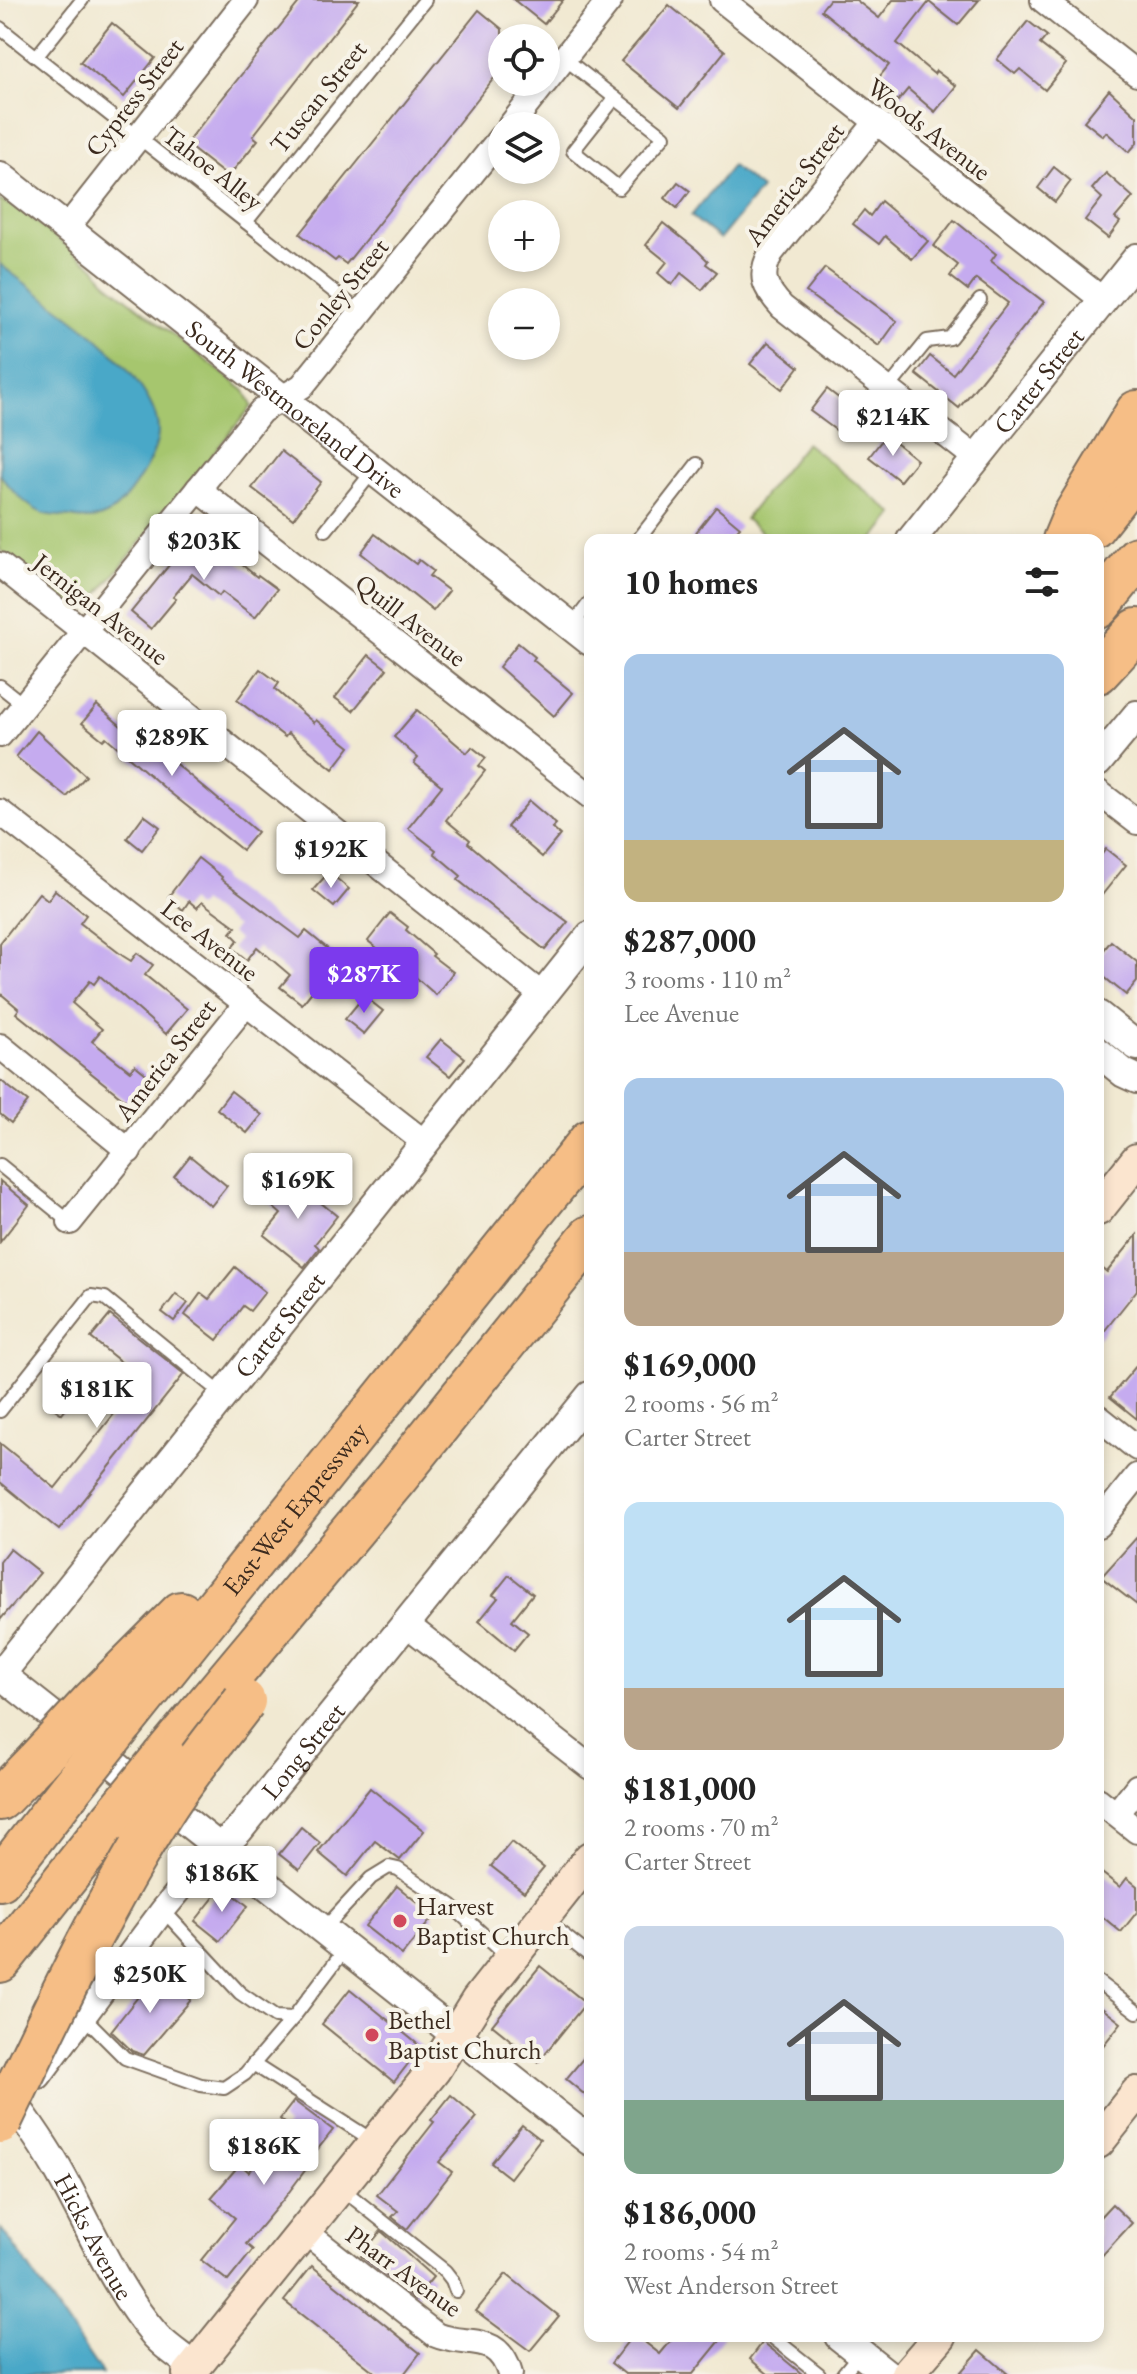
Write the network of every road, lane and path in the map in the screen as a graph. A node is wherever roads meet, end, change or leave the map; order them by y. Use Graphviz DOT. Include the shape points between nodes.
graph roads {
  1 [pos="82,0"];
  2 [pos="246,0"];
  3 [pos="425,0"];
  4 [pos="610,0"];
  5 [pos="722,0"];
  6 [pos="1043,0"];
  7 [pos="0,28"];
  8 [pos="37,56"];
  9 [pos="564,58"];
  10 [pos="560,63"];
  11 [pos="1137,74"];
  12 [pos="533,96"];
  13 [pos="615,98"];
  14 [pos="521,112"];
  15 [pos="876,123"];
  16 [pos="138,137"];
  17 [pos="488,154"];
  18 [pos="0,176"];
  19 [pos="246,222"];
  20 [pos="66,229"];
  21 [pos="1137,258"];
  22 [pos="980,300"];
  23 [pos="1103,300"];
  24 [pos="361,313"];
  25 [pos="888,389"];
  26 [pos="281,399"];
  27 [pos="1137,412"];
  28 [pos="977,459"];
  29 [pos="697,464"];
  30 [pos="373,471"];
  31 [pos="1137,471"];
  32 [pos="198,489"];
  33 [pos="326,530"];
  34 [pos="643,534"];
  35 [pos="916,534"];
  36 [pos="1066,534"];
  37 [pos="1088,534"];
  38 [pos="1137,558"];
  39 [pos="0,565"];
  40 [pos="1104,599"];
  41 [pos="1137,630"];
  42 [pos="83,631"];
  43 [pos="581,634"];
  44 [pos="1104,666"];
  45 [pos="0,686"];
  46 [pos="24,705"];
  47 [pos="1137,715"];
  48 [pos="0,735"];
  49 [pos="1104,755"];
  50 [pos="584,791"];
  51 [pos="1104,797"];
  52 [pos="0,812"];
  53 [pos="1137,822"];
  54 [pos="584,943"];
  55 [pos="542,995"];
  56 [pos="246,1004"];
  57 [pos="1104,1020"];
  58 [pos="0,1046"];
  59 [pos="1137,1046"];
  60 [pos="1104,1057"];
  61 [pos="1137,1079"];
  62 [pos="424,1142"];
  63 [pos="584,1148"];
  64 [pos="129,1151"];
  65 [pos="1137,1160"];
  66 [pos="0,1165"];
  67 [pos="1104,1201"];
  68 [pos="70,1222"];
  69 [pos="584,1244"];
  70 [pos="223,1395"];
  71 [pos="584,1403"];
  72 [pos="0,1411"];
  73 [pos="1104,1422"];
  74 [pos="1137,1448"];
  75 [pos="1137,1476"];
  76 [pos="397,1477"];
  77 [pos="1104,1517"];
  78 [pos="406,1624"];
  79 [pos="0,1675"];
  80 [pos="108,1712"];
  81 [pos="584,1762"];
  82 [pos="1137,1787"];
  83 [pos="0,1799"];
  84 [pos="1107,1807"];
  85 [pos="1137,1831"];
  86 [pos="220,1848"];
  87 [pos="584,1866"];
  88 [pos="0,1879"];
  89 [pos="163,1910"];
  90 [pos="542,1918"];
  91 [pos="323,1930"];
  92 [pos="346,1948"];
  93 [pos="584,1951"];
  94 [pos="510,1959"];
  95 [pos="0,1961"];
  96 [pos="1104,1987"];
  97 [pos="1137,2012"];
  98 [pos="82,2015"];
  99 [pos="293,2018"];
  100 [pos="456,2036"];
  101 [pos="253,2064"];
  102 [pos="0,2086"];
  103 [pos="1137,2093"];
  104 [pos="9,2115"];
  105 [pos="1104,2134"];
  106 [pos="584,2136"];
  107 [pos="375,2142"];
  108 [pos="339,2186"];
  109 [pos="303,2230"];
  110 [pos="456,2291"];
  111 [pos="779,2342"];
  112 [pos="935,2342"];
  113 [pos="847,2354"];
  114 [pos="195,2372"];
  115 [pos="510,2374"];
  116 [pos="819,2374"];
  117 [pos="887,2374"];
  118 [pos="907,2374"];
  1 -- 8 [label="lane"];
  2 -- 16 [label="street, Cypress Street"];
  3 -- 19 [label="lane, Tuscan Street"];
  4 -- 9 [label="street"];
  5 -- 15 [label="street, Woods Avenue"];
  6 -- 11 [label="street"];
  7 -- 8 [label="lane, Tahoe Alley"];
  8 -- 16 [label="lane, Tahoe Alley"];
  9 -- 10 [label="street"];
  9 -- 13 [label="lane"];
  12 -- 14 [label="street"];
  13 -- 13 [label="lane" via="664,136 619,188 573,151"];
  15 -- 23 [label="street, Woods Avenue"];
  15 -- 25 [label="street, America Street" via="771,253 764,281 782,307"];
  16 -- 19 [label="lane, Tahoe Alley"];
  16 -- 20 [label="street, Cypress Street"];
  17 -- 24 [label="street, Conley Street"];
  18 -- 20 [label="street, South Westmoreland Drive"];
  19 -- 24 [label="lane, Tahoe Alley"];
  20 -- 26 [label="street, South Westmoreland Drive"];
  21 -- 23 [label="street, Carter Street"];
  22 -- 25 [label="lane" via="950,338 927,341"];
  23 -- 28 [label="street, Carter Street"];
  24 -- 26 [label="street, Conley Street" via="302,386"];
  25 -- 28 [label="street"];
  26 -- 30 [label="street, South Westmoreland Drive"];
  26 -- 32 [label="street, Conley Street" via="261,411"];
  27 -- 36 [label="highway"];
  28 -- 35 [label="street, Carter Street"];
  29 -- 34 [label="lane"];
  30 -- 33 [label="lane"];
  30 -- 43 [label="street, South Westmoreland Drive"];
  31 -- 37 [label="highway"];
  32 -- 42 [label="street, Conley Street"];
  32 -- 50 [label="street, Quill Avenue"];
  38 -- 40 [label="highway"];
  39 -- 42 [label="street, Jernigan Avenue"];
  41 -- 44 [label="highway"];
  42 -- 46 [label="street, Conley Street"];
  42 -- 55 [label="street, Jernigan Avenue"];
  45 -- 46 [label="lane"];
  46 -- 48 [label="street, Conley Street"];
  47 -- 49 [label="street"];
  51 -- 53 [label="street"];
  52 -- 56 [label="street, Lee Avenue"];
  54 -- 55 [label="street, Carter Street"];
  55 -- 62 [label="street, Carter Street"];
  56 -- 62 [label="street, Lee Avenue"];
  56 -- 64 [label="street, America Street"];
  57 -- 59 [label="street"];
  58 -- 64 [label="street"];
  60 -- 61 [label="street"];
  62 -- 70 [label="street, Carter Street"];
  63 -- 80 [label="highway, East-West Expressway" via="310,1491"];
  64 -- 68 [label="street, America Street"];
  65 -- 67 [label="main road"];
  66 -- 68 [label="lane"];
  69 -- 76 [label="highway"];
  70 -- 72 [label="lane" via="105,1298 91,1296"];
  70 -- 79 [label="street, Carter Street"];
  71 -- 78 [label="street, Long Street"];
  73 -- 74 [label="street"];
  75 -- 77 [label="street"];
  76 -- 95 [label="highway, bridge"];
  76 -- 104 [label="highway, bridge" via="149,1834 94,1930"];
  78 -- 81 [label="street"];
  78 -- 86 [label="street, Long Street"];
  79 -- 86 [label="street"];
  80 -- 83 [label="highway, bridge" via="37,1761"];
  80 -- 88 [label="highway, East-West Expressway, bridge" via="71,1788"];
  82 -- 84 [label="street"];
  84 -- 85 [label="street"];
  86 -- 89 [label="street, Long Street"];
  86 -- 91 [label="street"];
  87 -- 90 [label="main road"];
  89 -- 98 [label="street, Long Street"];
  89 -- 99 [label="lane" via="240,1993 275,2017"];
  90 -- 93 [label="lane"];
  90 -- 94 [label="main road"];
  91 -- 92 [label="street"];
  91 -- 94 [label="lane" via="371,1878 389,1867 451,1905"];
  92 -- 99 [label="lane"];
  92 -- 100 [label="street"];
  94 -- 100 [label="main road"];
  96 -- 97 [label="lane"];
  98 -- 101 [label="lane" via="125,2058 201,2085 224,2088"];
  98 -- 104 [label="street, Long Street"];
  99 -- 101 [label="lane"];
  100 -- 106 [label="street"];
  100 -- 107 [label="main road"];
  101 -- 107 [label="lane"];
  102 -- 104 [label="street, Hicks Avenue"];
  103 -- 105 [label="main road"];
  104 -- 114 [label="street, Hicks Avenue" via="61,2175 135,2309 157,2338"];
  107 -- 108 [label="main road"];
  108 -- 109 [label="main road"];
  108 -- 110 [label="lane" via="445,2271"];
  109 -- 114 [label="main road"];
  109 -- 115 [label="street, Pharr Avenue" via="436,2335 474,2340 499,2352"];
  111 -- 116 [label="lane"];
  112 -- 118 [label="main road"];
  113 -- 117 [label="street"];
}
